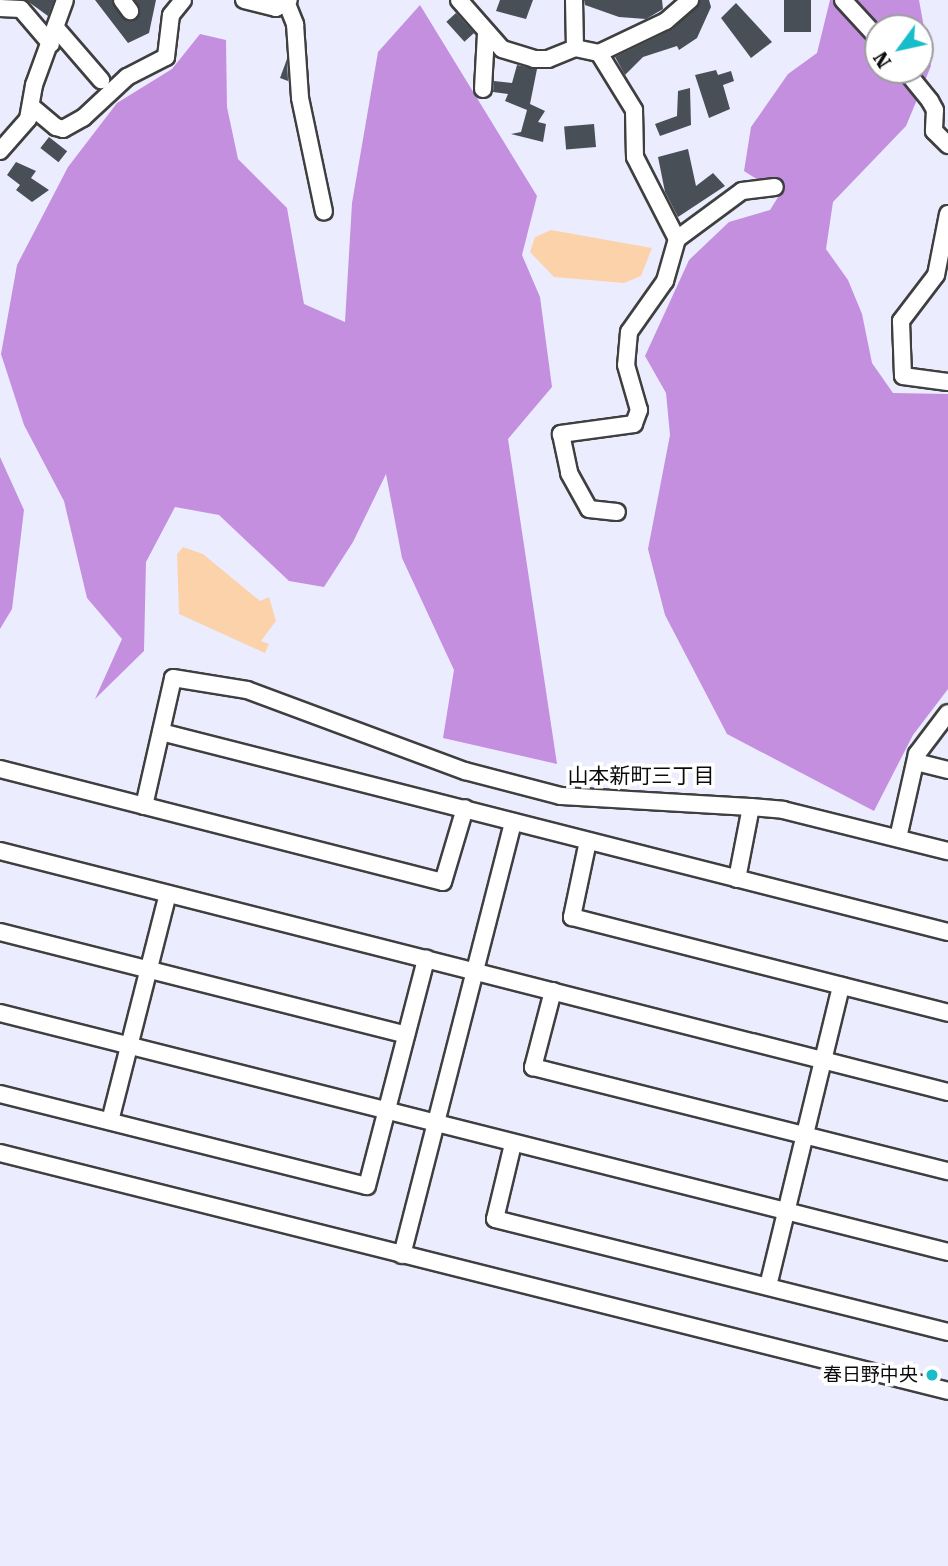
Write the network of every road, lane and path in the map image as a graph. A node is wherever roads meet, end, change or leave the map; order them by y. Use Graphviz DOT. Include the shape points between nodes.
graph roads {
  1 [pos="65,0"];
  2 [pos="183,0"];
  3 [pos="244,0"];
  4 [pos="459,0"];
  5 [pos="575,0"];
  6 [pos="669,0"];
  7 [pos="690,0"];
  8 [pos="843,0"];
  9 [pos="288,2"];
  10 [pos="0,8"];
  11 [pos="666,21"];
  12 [pos="864,23"];
  13 [pos="57,28"];
  14 [pos="486,33"];
  15 [pos="51,44"];
  16 [pos="575,48"];
  17 [pos="599,53"];
  18 [pos="101,80"];
  19 [pos="916,84"];
  20 [pos="483,89"];
  21 [pos="32,107"];
  22 [pos="948,145"];
  23 [pos="0,151"];
  24 [pos="775,187"];
  25 [pos="324,212"];
  26 [pos="948,214"];
  27 [pos="677,239"];
  28 [pos="948,382"];
  29 [pos="617,512"];
  30 [pos="948,713"];
  31 [pos="161,732"];
  32 [pos="916,762"];
  33 [pos="0,769"];
  34 [pos="948,770"];
  35 [pos="144,806"];
  36 [pos="751,807"];
  37 [pos="465,808"];
  38 [pos="513,822"];
  39 [pos="898,838"];
  40 [pos="588,841"];
  41 [pos="0,851"];
  42 [pos="948,851"];
  43 [pos="737,878"];
  44 [pos="168,894"];
  45 [pos="0,932"];
  46 [pos="948,932"];
  47 [pos="426,959"];
  48 [pos="149,969"];
  49 [pos="475,973"];
  50 [pos="841,986"];
  51 [pos="553,991"];
  52 [pos="0,1013"];
  53 [pos="948,1013"];
  54 [pos="406,1035"];
  55 [pos="129,1045"];
  56 [pos="822,1060"];
  57 [pos="948,1092"];
  58 [pos="0,1094"];
  59 [pos="387,1111"];
  60 [pos="110,1121"];
  61 [pos="437,1124"];
  62 [pos="804,1135"];
  63 [pos="513,1144"];
  64 [pos="0,1153"];
  65 [pos="948,1171"];
  66 [pos="784,1212"];
  67 [pos="948,1252"];
  68 [pos="402,1255"];
  69 [pos="768,1286"];
  70 [pos="948,1332"];
  71 [pos="948,1391"];
  1 -- 13 [label="street"];
  2 -- 21 [label="street" via="171,15 166,57 127,77 83,118 63,129"];
  3 -- 9 [label="street" via="276,8"];
  4 -- 14 [label="street"];
  5 -- 16 [label="street"];
  6 -- 11 [label="street"];
  7 -- 11 [label="street"];
  8 -- 12 [label="street"];
  9 -- 25 [label="street" via="295,24 300,98"];
  10 -- 15 [label="street" via="22,9"];
  11 -- 17 [label="street"];
  13 -- 15 [label="street"];
  13 -- 18 [label="street"];
  14 -- 16 [label="street" via="502,49 534,59 548,59"];
  14 -- 20 [label="street"];
  15 -- 21 [label="street" via="34,85"];
  16 -- 17 [label="street"];
  17 -- 27 [label="street" via="634,110 635,157"];
  19 -- 22 [label="street" via="935,110 934,131"];
  21 -- 23 [label="street" via="28,119"];
  24 -- 27 [label="street" via="742,191"];
  26 -- 28 [label="street" via="936,275 901,321 903,376"];
  27 -- 29 [label="street" via="665,281 629,332 626,365 639,410 634,424 561,434 569,472 589,509"];
  30 -- 32 [label="street" via="917,754"];
  31 -- 35 [label="street"];
  31 -- 36 [label="street" via="173,678 247,690 465,771 561,796"];
  31 -- 37 [label="street"];
  32 -- 34 [label="street"];
  32 -- 39 [label="street"];
  33 -- 35 [label="street"];
  35 -- 37 [label="street" via="443,881"];
  36 -- 39 [label="street" via="783,810"];
  36 -- 43 [label="street"];
  37 -- 38 [label="street"];
  38 -- 40 [label="street"];
  38 -- 49 [label="street"];
  39 -- 42 [label="street"];
  40 -- 43 [label="street"];
  40 -- 50 [label="street" via="572,917"];
  41 -- 44 [label="street"];
  43 -- 46 [label="street"];
  44 -- 47 [label="street"];
  44 -- 48 [label="street"];
  45 -- 48 [label="street"];
  47 -- 49 [label="street"];
  47 -- 54 [label="street"];
  48 -- 54 [label="street"];
  48 -- 55 [label="street"];
  49 -- 51 [label="street"];
  49 -- 61 [label="street"];
  50 -- 53 [label="street"];
  50 -- 56 [label="street"];
  51 -- 56 [label="street"];
  51 -- 62 [label="street" via="533,1067"];
  52 -- 55 [label="street"];
  54 -- 59 [label="street"];
  55 -- 59 [label="street"];
  55 -- 60 [label="street"];
  56 -- 57 [label="street"];
  56 -- 62 [label="street"];
  58 -- 60 [label="street"];
  59 -- 60 [label="street" via="368,1186"];
  59 -- 61 [label="street"];
  61 -- 63 [label="street"];
  61 -- 68 [label="street"];
  62 -- 65 [label="street"];
  62 -- 66 [label="street"];
  63 -- 66 [label="street"];
  63 -- 69 [label="street" via="495,1219"];
  64 -- 68 [label="street"];
  66 -- 67 [label="street"];
  66 -- 69 [label="street"];
  68 -- 71 [label="street"];
  69 -- 70 [label="street"];
}
